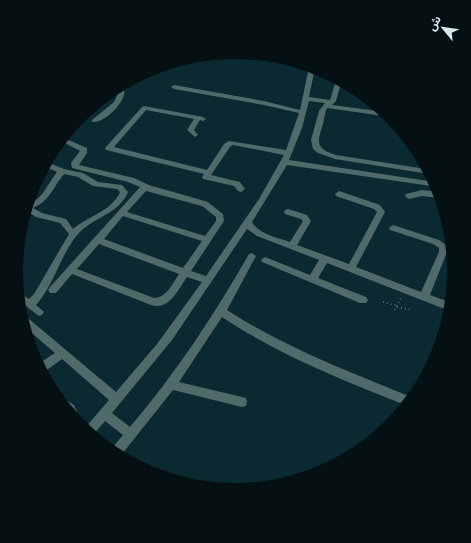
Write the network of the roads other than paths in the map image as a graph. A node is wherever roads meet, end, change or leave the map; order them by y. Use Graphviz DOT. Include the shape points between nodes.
graph roads {
  1 [pos="311,73"];
  2 [pos="337,85"];
  3 [pos="174,87"];
  4 [pos="122,92"];
  5 [pos="306,99"];
  6 [pos="329,104"];
  7 [pos="302,112"];
  8 [pos="377,113"];
  9 [pos="94,122"];
  10 [pos="196,134"];
  11 [pos="67,142"];
  12 [pos="286,158"];
  13 [pos="51,166"];
  14 [pos="62,171"];
  15 [pos="423,171"];
  16 [pos="207,176"];
  17 [pos="429,184"];
  18 [pos="146,187"];
  19 [pos="241,188"];
  20 [pos="339,194"];
  21 [pos="434,194"];
  22 [pos="409,196"];
  23 [pos="33,206"];
  24 [pos="32,211"];
  25 [pos="288,212"];
  26 [pos="122,213"];
  27 [pos="248,221"];
  28 [pos="393,228"];
  29 [pos="73,234"];
  30 [pos="260,234"];
  31 [pos="236,237"];
  32 [pos="98,240"];
  33 [pos="207,240"];
  34 [pos="292,246"];
  35 [pos="252,256"];
  36 [pos="325,258"];
  37 [pos="265,260"];
  38 [pos="351,268"];
  39 [pos="71,270"];
  40 [pos="186,272"];
  41 [pos="312,280"];
  42 [pos="208,281"];
  43 [pos="53,290"];
  44 [pos="424,297"];
  45 [pos="363,300"];
  46 [pos="25,301"];
  47 [pos="30,305"];
  48 [pos="445,305"];
  49 [pos="38,312"];
  50 [pos="222,312"];
  51 [pos="30,325"];
  52 [pos="63,353"];
  53 [pos="45,365"];
  54 [pos="170,385"];
  55 [pos="117,400"];
  56 [pos="405,400"];
  57 [pos="242,402"];
  58 [pos="105,414"];
  59 [pos="92,428"];
  60 [pos="131,435"];
  61 [pos="119,449"];
  1 -- 5 [label="street"];
  2 -- 6 [label="street"];
  3 -- 7 [label="street"];
  4 -- 9 [label="street" via="116,104"];
  5 -- 6 [label="street"];
  5 -- 7 [label="street"];
  6 -- 8 [label="street"];
  6 -- 15 [label="street" via="314,140 321,152 335,157"];
  7 -- 12 [label="street"];
  10 -- 16 [label="street" via="190,129 201,119 144,108 109,148"];
  11 -- 18 [label="street" via="84,150 75,166 130,180"];
  12 -- 16 [label="street" via="232,143 227,146"];
  12 -- 17 [label="street" via="318,166"];
  12 -- 27 [label="street"];
  13 -- 14 [label="street"];
  14 -- 23 [label="street" via="47,196"];
  14 -- 29 [label="street" via="80,175 101,185 119,188 124,192 115,206 87,222"];
  16 -- 19 [label="street" via="237,184"];
  18 -- 26 [label="street"];
  18 -- 33 [label="street" via="205,204 218,214 220,221"];
  20 -- 38 [label="street" via="377,207 381,212"];
  21 -- 22 [label="street" via="422,193"];
  24 -- 29 [label="street" via="35,214 63,221"];
  25 -- 34 [label="street" via="307,220"];
  26 -- 32 [label="street"];
  26 -- 33 [label="street"];
  27 -- 30 [label="street" via="251,228"];
  27 -- 31 [label="street"];
  28 -- 44 [label="street" via="443,246 443,252"];
  29 -- 47 [label="street" via="44,290"];
  30 -- 31 [label="street"];
  30 -- 34 [label="street"];
  31 -- 42 [label="street"];
  32 -- 39 [label="street"];
  32 -- 40 [label="street"];
  33 -- 40 [label="street"];
  34 -- 36 [label="street"];
  35 -- 50 [label="street"];
  36 -- 38 [label="street"];
  36 -- 41 [label="street"];
  37 -- 41 [label="street"];
  38 -- 44 [label="street"];
  39 -- 40 [label="street" via="158,303 166,300"];
  39 -- 43 [label="street"];
  40 -- 42 [label="street"];
  41 -- 45 [label="street"];
  42 -- 55 [label="street" via="162,345"];
  44 -- 48 [label="street"];
  46 -- 47 [label="street"];
  47 -- 49 [label="street"];
  50 -- 54 [label="street"];
  50 -- 56 [label="street" via="260,337 286,350"];
  51 -- 52 [label="street"];
  52 -- 53 [label="street"];
  52 -- 55 [label="street"];
  54 -- 57 [label="street"];
  54 -- 60 [label="street"];
  55 -- 58 [label="street"];
  58 -- 59 [label="street"];
  58 -- 60 [label="street"];
  60 -- 61 [label="street"];
}
